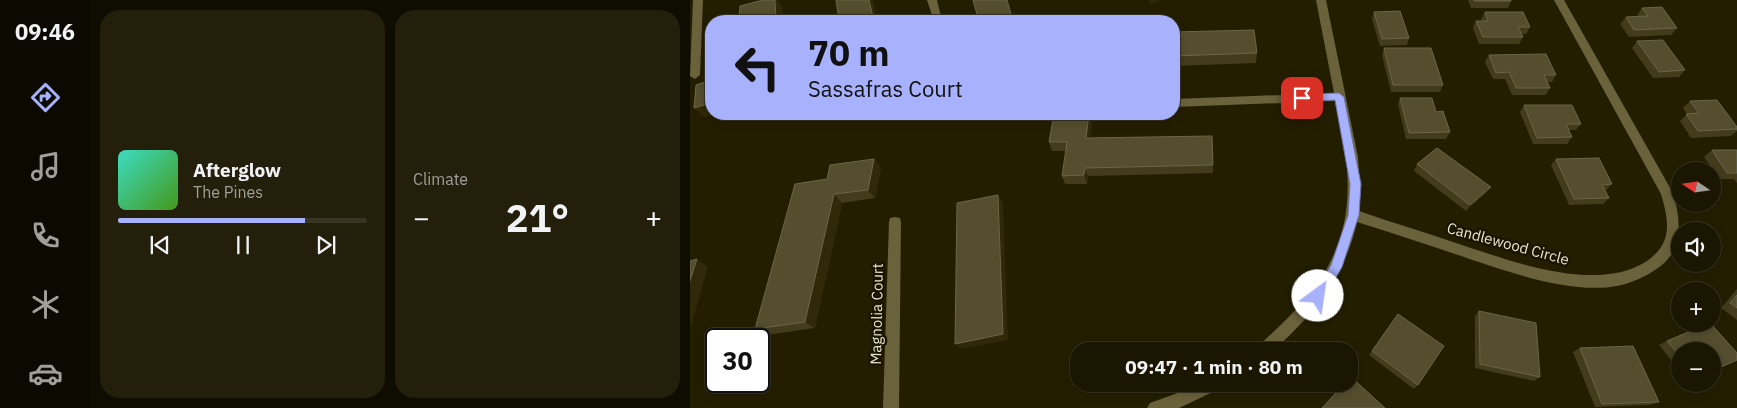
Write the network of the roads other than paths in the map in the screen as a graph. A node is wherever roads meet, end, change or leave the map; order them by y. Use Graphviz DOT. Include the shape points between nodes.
graph roads {
  1 [pos="698,0"];
  2 [pos="932,0"];
  3 [pos="1321,0"];
  4 [pos="1559,0"];
  5 [pos="936,15"];
  6 [pos="695,75"];
  7 [pos="1339,97"];
  8 [pos="1180,103"];
  9 [pos="1353,215"];
  10 [pos="895,222"];
  11 [pos="1274,342"];
  12 [pos="1199,392"];
  13 [pos="891,408"];
  14 [pos="1155,408"];
  1 -- 6 [label="street"];
  2 -- 5 [label="street"];
  3 -- 7 [label="street"];
  4 -- 9 [label="street, Candlewood Circle" via="1668,193 1674,214 1674,234 1668,251 1655,265 1639,275 1617,280 1560,277 1500,262"];
  7 -- 8 [label="street"];
  7 -- 9 [label="street" via="1355,184"];
  9 -- 11 [label="street" via="1336,267 1318,296 1294,325"];
  10 -- 13 [label="street, Magnolia Court"];
  12 -- 14 [label="street"];
}
